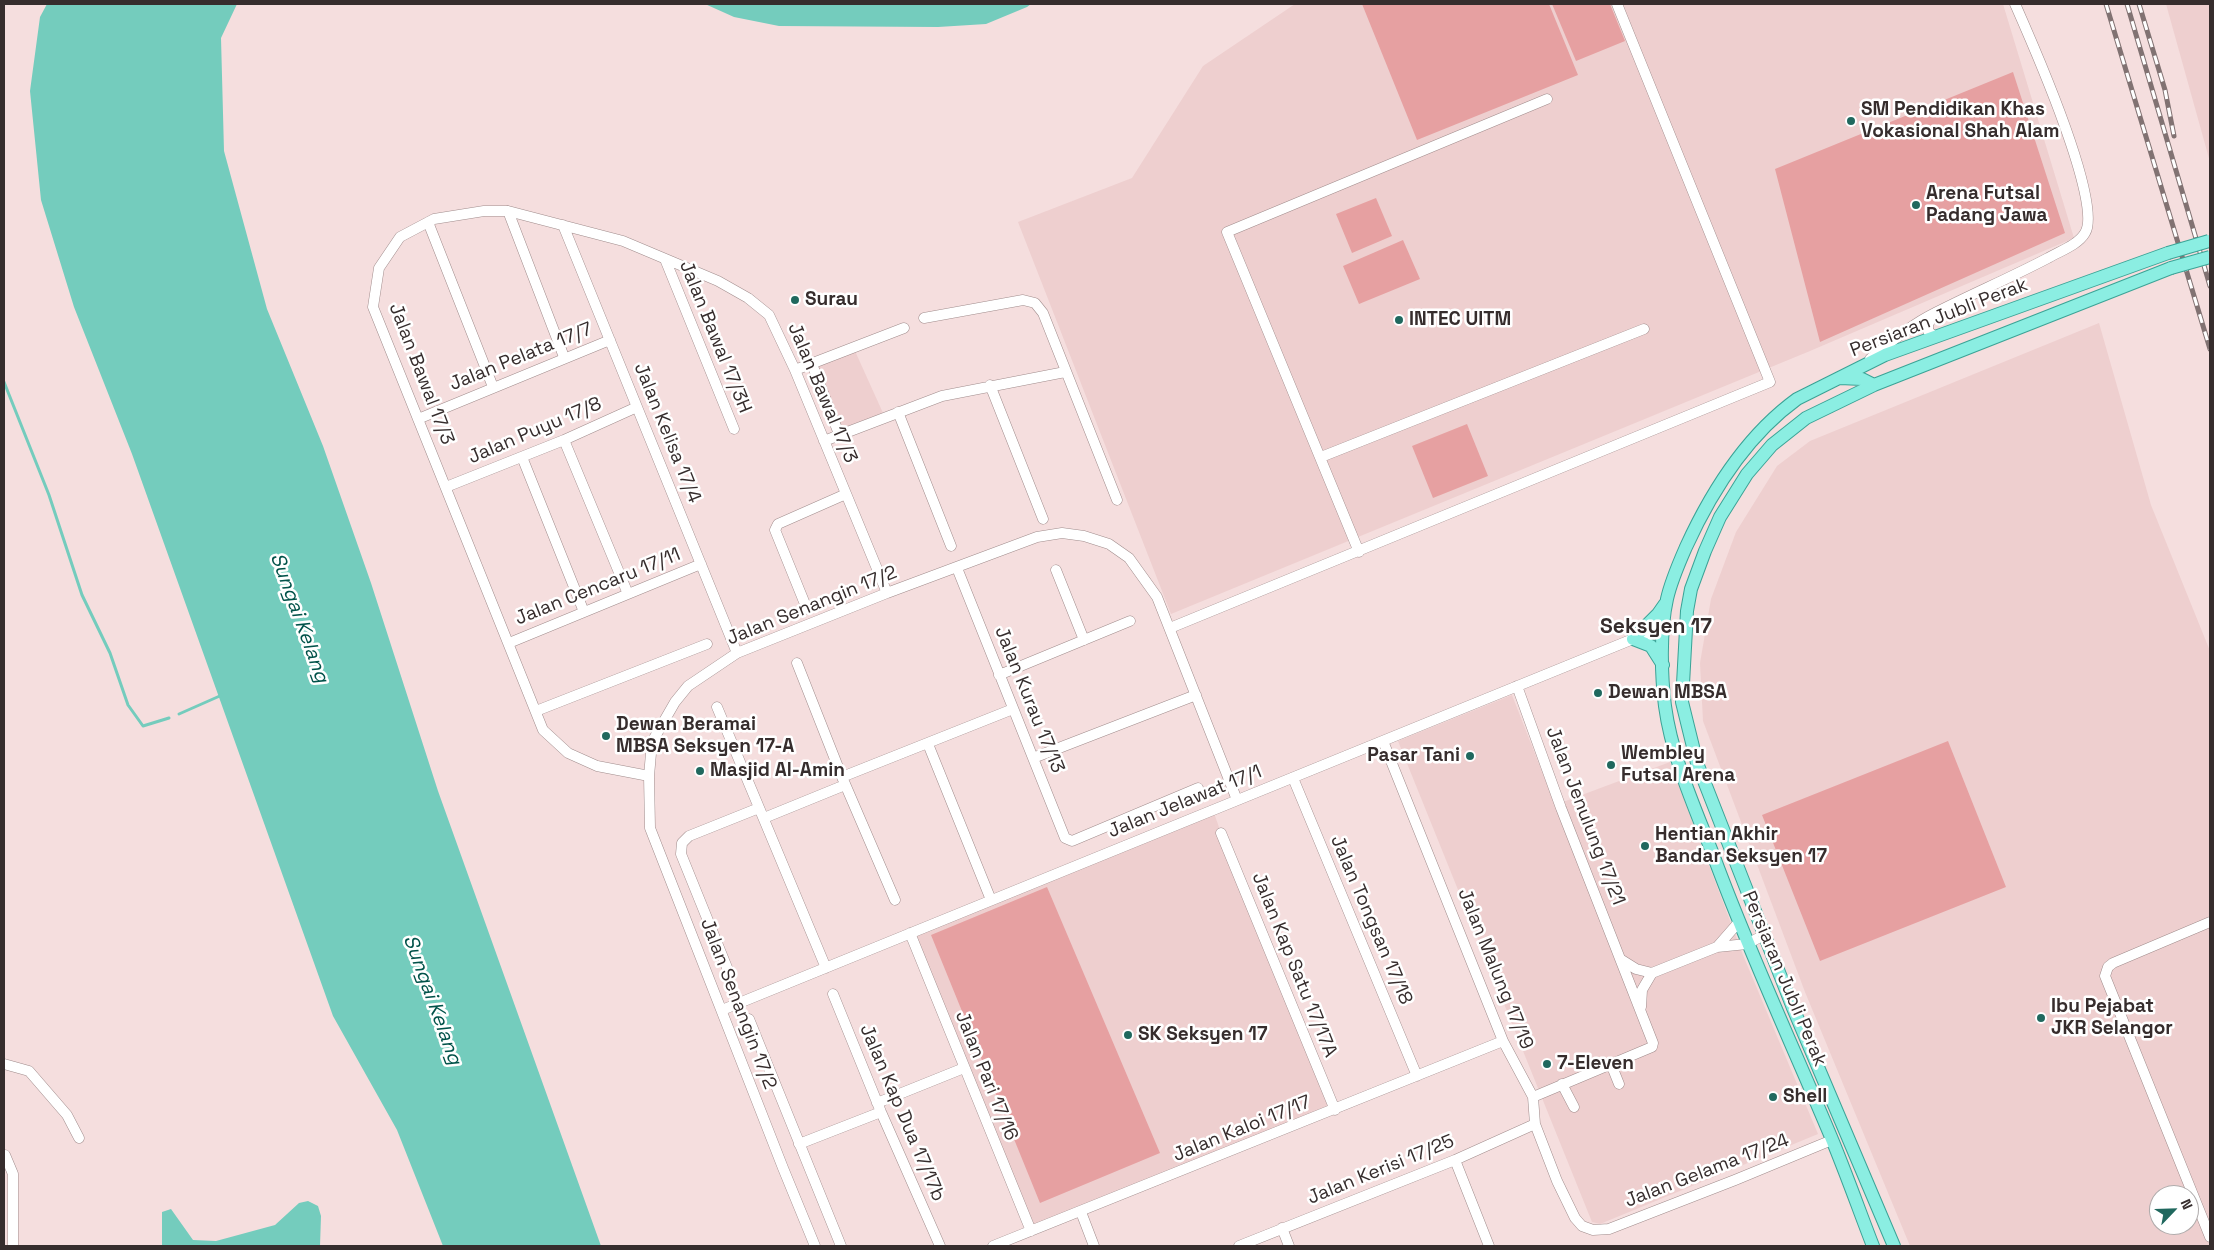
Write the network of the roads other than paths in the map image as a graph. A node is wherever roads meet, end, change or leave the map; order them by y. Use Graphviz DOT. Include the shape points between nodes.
graph roads {
  1 [pos="1617,4"];
  2 [pos="2015,4"];
  3 [pos="1547,99"];
  4 [pos="508,211"];
  5 [pos="428,222"];
  6 [pos="563,225"];
  7 [pos="2209,241"];
  8 [pos="2210,257"];
  9 [pos="665,258"];
  10 [pos="1934,314"];
  11 [pos="924,318"];
  12 [pos="904,328"];
  13 [pos="1644,329"];
  14 [pos="1935,337"];
  15 [pos="610,340"];
  16 [pos="564,357"];
  17 [pos="812,364"];
  18 [pos="1862,366"];
  19 [pos="795,370"];
  20 [pos="1065,372"];
  21 [pos="1838,378"];
  22 [pos="1874,384"];
  23 [pos="990,385"];
  24 [pos="493,387"];
  25 [pos="637,407"];
  26 [pos="898,412"];
  27 [pos="418,419"];
  28 [pos="734,429"];
  29 [pos="839,434"];
  30 [pos="564,440"];
  31 [pos="824,441"];
  32 [pos="522,457"];
  33 [pos="1321,457"];
  34 [pos="446,487"];
  35 [pos="846,494"];
  36 [pos="1116,500"];
  37 [pos="1043,519"];
  38 [pos="951,546"];
  39 [pos="1359,552"];
  40 [pos="701,564"];
  41 [pos="957,568"];
  42 [pos="1056,570"];
  43 [pos="887,593"];
  44 [pos="628,594"];
  45 [pos="1666,602"];
  46 [pos="806,609"];
  47 [pos="1687,611"];
  48 [pos="584,612"];
  49 [pos="1130,622"];
  50 [pos="1170,628"];
  51 [pos="1663,632"];
  52 [pos="1633,639"];
  53 [pos="1084,640"];
  54 [pos="509,643"];
  55 [pos="707,644"];
  56 [pos="738,654"];
  57 [pos="797,663"];
  58 [pos="1663,664"];
  59 [pos="999,675"];
  60 [pos="1517,686"];
  61 [pos="1196,695"];
  62 [pos="717,707"];
  63 [pos="1013,709"];
  64 [pos="536,712"];
  65 [pos="1383,741"];
  66 [pos="928,744"];
  67 [pos="1033,758"];
  68 [pos="649,776"];
  69 [pos="1293,778"];
  70 [pos="844,781"];
  71 [pos="1198,788"];
  72 [pos="1237,800"];
  73 [pos="759,808"];
  74 [pos="764,818"];
  75 [pos="1221,833"];
  76 [pos="895,900"];
  77 [pos="992,900"];
  78 [pos="2210,922"];
  79 [pos="1738,923"];
  80 [pos="910,934"];
  81 [pos="1764,935"];
  82 [pos="1747,944"];
  83 [pos="1717,947"];
  84 [pos="1620,959"];
  85 [pos="826,968"];
  86 [pos="1652,973"];
  87 [pos="730,975"];
  88 [pos="833,994"];
  89 [pos="722,1010"];
  90 [pos="1640,1010"];
  91 [pos="749,1019"];
  92 [pos="1503,1041"];
  93 [pos="4,1064"];
  94 [pos="1611,1064"];
  95 [pos="964,1068"];
  96 [pos="1417,1076"];
  97 [pos="1562,1084"];
  98 [pos="1619,1084"];
  99 [pos="1533,1096"];
  100 [pos="1574,1107"];
  101 [pos="879,1108"];
  102 [pos="1335,1110"];
  103 [pos="1536,1124"];
  104 [pos="79,1138"];
  105 [pos="1832,1140"];
  106 [pos="800,1144"];
  107 [pos="5,1154"];
  108 [pos="1455,1160"];
  109 [pos="1081,1212"];
  110 [pos="8,1226"];
  111 [pos="1282,1228"];
  112 [pos="1592,1230"];
  113 [pos="1031,1231"];
  114 [pos="2210,1237"];
  115 [pos="13,1246"];
  116 [pos="815,1246"];
  117 [pos="841,1246"];
  118 [pos="940,1246"];
  119 [pos="993,1246"];
  120 [pos="1094,1246"];
  121 [pos="1239,1246"];
  122 [pos="1289,1246"];
  123 [pos="1489,1246"];
  124 [pos="1873,1246"];
  125 [pos="1894,1246"];
  1 -- 39 [label="street" via="1770,382"];
  2 -- 10 [label="street" via="2065,125 2088,201 2086,232 2076,242 2040,262"];
  3 -- 33 [label="street" via="1227,232"];
  4 -- 5 [label="street, Jalan Bawal 17/3" via="484,211"];
  4 -- 6 [label="street, Jalan Bawal 17/3"];
  4 -- 16 [label="street"];
  5 -- 24 [label="street"];
  5 -- 27 [label="street, Jalan Bawal 17/3" via="400,237 379,268 374,307"];
  6 -- 9 [label="street, Jalan Bawal 17/3" via="623,241"];
  6 -- 15 [label="street, Jalan Kelisa 17/4"];
  7 -- 14 [label="main road, Persiaran Jubli Perak, bridge"];
  8 -- 22 [label="main road, Persiaran Jubli Perak, bridge" via="2171,268"];
  9 -- 19 [label="street, Jalan Bawal 17/3" via="748,298 769,315"];
  9 -- 28 [label="street, Jalan Bawal 17/3H"];
  10 -- 14 [label="street" via="1928,331"];
  10 -- 18 [label="street" via="1884,347"];
  11 -- 20 [label="street" via="1022,300 1035,303 1043,313"];
  12 -- 17 [label="street"];
  13 -- 33 [label="street"];
  14 -- 18 [label="main road, Persiaran Jubli Perak"];
  15 -- 16 [label="street, Jalan Pelata 17/7"];
  15 -- 25 [label="street, Jalan Kelisa 17/4"];
  16 -- 24 [label="street, Jalan Pelata 17/7"];
  17 -- 19 [label="street"];
  17 -- 29 [label="street"];
  18 -- 21 [label="main road, Persiaran Jubli Perak"];
  19 -- 31 [label="street, Jalan Bawal 17/3"];
  20 -- 23 [label="street"];
  20 -- 36 [label="street"];
  21 -- 22 [label="main road" via="1862,379"];
  21 -- 45 [label="main road, Persiaran Jubli Perak" via="1784,409 1733,462 1696,526"];
  22 -- 47 [label="main road, Persiaran Jubli Perak" via="1806,418 1772,445 1748,474 1720,517 1704,550"];
  23 -- 26 [label="street" via="942,396"];
  23 -- 37 [label="street"];
  24 -- 27 [label="street, Jalan Pelata 17/7"];
  25 -- 30 [label="street, Jalan Puyu 17/8"];
  25 -- 40 [label="street, Jalan Kelisa 17/4"];
  26 -- 29 [label="street"];
  26 -- 38 [label="street"];
  27 -- 34 [label="street, Jalan Bawal 17/3"];
  29 -- 31 [label="street"];
  30 -- 32 [label="street, Jalan Puyu 17/8"];
  30 -- 44 [label="street"];
  31 -- 35 [label="street, Jalan Bawal 17/3"];
  32 -- 34 [label="street, Jalan Puyu 17/8"];
  32 -- 48 [label="street"];
  33 -- 39 [label="street"];
  34 -- 54 [label="street, Jalan Bawal 17/3"];
  35 -- 43 [label="street, Jalan Bawal 17/3"];
  35 -- 46 [label="street" via="778,524 775,530"];
  39 -- 50 [label="street"];
  40 -- 44 [label="street, Jalan Cencaru 17/11"];
  40 -- 56 [label="street, Jalan Kelisa 17/4"];
  41 -- 43 [label="street, Jalan Senangin 17/2"];
  41 -- 50 [label="street, Jalan Senangin 17/2" via="1037,537 1062,533 1084,536 1109,544 1129,558 1157,598"];
  41 -- 59 [label="street, Jalan Kurau 17/13"];
  42 -- 53 [label="street"];
  43 -- 56 [label="street, Jalan Senangin 17/2"];
  44 -- 48 [label="street, Jalan Cencaru 17/11"];
  45 -- 51 [label="main road, Persiaran Jubli Perak"];
  45 -- 52 [label="main road"];
  47 -- 51 [label="main road" via="1680,621"];
  47 -- 81 [label="main road, Persiaran Jubli Perak" via="1682,702 1687,730"];
  48 -- 54 [label="street, Jalan Cencaru 17/11"];
  49 -- 53 [label="street"];
  50 -- 61 [label="street, Jalan Senangin 17/2"];
  51 -- 52 [label="street, Jalan Jelawat 17/1"];
  51 -- 58 [label="main road, Persiaran Jubli Perak"];
  52 -- 58 [label="main road" via="1651,646"];
  52 -- 60 [label="street, Jalan Jelawat 17/1"];
  53 -- 59 [label="street"];
  54 -- 64 [label="street, Jalan Bawal 17/3"];
  55 -- 64 [label="street"];
  56 -- 68 [label="street, Jalan Senangin 17/2" via="688,686 675,702 652,742"];
  57 -- 70 [label="street"];
  58 -- 79 [label="main road, Persiaran Jubli Perak" via="1671,738"];
  59 -- 63 [label="street, Jalan Kurau 17/13"];
  60 -- 65 [label="street, Jalan Jelawat 17/1"];
  60 -- 84 [label="street, Jalan Jenulung 17/21"];
  61 -- 67 [label="street"];
  61 -- 72 [label="street, Jalan Senangin 17/2"];
  62 -- 73 [label="street"];
  63 -- 66 [label="street"];
  63 -- 67 [label="street, Jalan Kurau 17/13"];
  64 -- 68 [label="street, Jalan Bawal 17/3" via="544,730 568,753 597,766"];
  65 -- 69 [label="street, Jalan Jelawat 17/1"];
  65 -- 92 [label="street, Jalan Malung 17/19"];
  66 -- 70 [label="street"];
  66 -- 77 [label="street"];
  67 -- 71 [label="street, Jalan Kurau 17/13" via="1065,838 1072,840"];
  68 -- 89 [label="street, Jalan Senangin 17/2" via="650,828"];
  69 -- 72 [label="street, Jalan Jelawat 17/1"];
  69 -- 96 [label="street, Jalan Tongsan 17/18"];
  70 -- 74 [label="street"];
  70 -- 76 [label="street"];
  72 -- 77 [label="street, Jalan Jelawat 17/1"];
  73 -- 74 [label="street"];
  73 -- 87 [label="street" via="689,836 682,843 680,854"];
  74 -- 85 [label="street"];
  75 -- 102 [label="street, Jalan Kap Satu 17/17A"];
  77 -- 80 [label="street, Jalan Jelawat 17/1"];
  78 -- 114 [label="street" via="2113,963 2105,976"];
  79 -- 82 [label="main road, Persiaran Jubli Perak"];
  79 -- 83 [label="street"];
  80 -- 85 [label="street, Jalan Jelawat 17/1"];
  80 -- 95 [label="street, Jalan Pari 17/16"];
  81 -- 82 [label="street"];
  81 -- 125 [label="main road, Persiaran Jubli Perak"];
  82 -- 83 [label="street"];
  82 -- 105 [label="main road, Persiaran Jubli Perak"];
  83 -- 86 [label="street"];
  84 -- 86 [label="street" via="1636,969"];
  84 -- 90 [label="street, Jalan Jenulung 17/21"];
  85 -- 89 [label="street, Jalan Jelawat 17/1"];
  86 -- 90 [label="street" via="1642,990"];
  88 -- 101 [label="street, Jalan Kap Dua 17/17b"];
  89 -- 116 [label="street, Jalan Senangin 17/2"];
  90 -- 94 [label="street, Jalan Jenulung 17/21" via="1652,1047"];
  91 -- 106 [label="street"];
  92 -- 96 [label="street, Jalan Kaloi 17/17"];
  92 -- 99 [label="street, Jalan Malung 17/19"];
  93 -- 104 [label="street" via="30,1071 67,1115"];
  94 -- 97 [label="street"];
  94 -- 98 [label="street"];
  95 -- 101 [label="street"];
  95 -- 113 [label="street, Jalan Pari 17/16"];
  96 -- 102 [label="street, Jalan Kaloi 17/17"];
  97 -- 99 [label="street"];
  97 -- 100 [label="street"];
  99 -- 103 [label="street, Jalan Malung 17/19"];
  101 -- 106 [label="street"];
  101 -- 118 [label="street, Jalan Kap Dua 17/17b"];
  102 -- 109 [label="street, Jalan Kaloi 17/17"];
  103 -- 108 [label="street, Jalan Kerisi 17/25"];
  103 -- 112 [label="street, Jalan Malung 17/19" via="1575,1218"];
  105 -- 112 [label="street, Jalan Gelama 17/24" via="1609,1228"];
  105 -- 124 [label="main road, Persiaran Jubli Perak"];
  106 -- 117 [label="street"];
  107 -- 110 [label="street" via="13,1174"];
  108 -- 111 [label="street, Jalan Kerisi 17/25"];
  108 -- 123 [label="street"];
  109 -- 113 [label="street, Jalan Kaloi 17/17"];
  109 -- 120 [label="street"];
  110 -- 115 [label="street"];
  111 -- 121 [label="street, Jalan Kerisi 17/25"];
  111 -- 122 [label="street"];
  113 -- 119 [label="street, Jalan Kaloi 17/17"];
}
